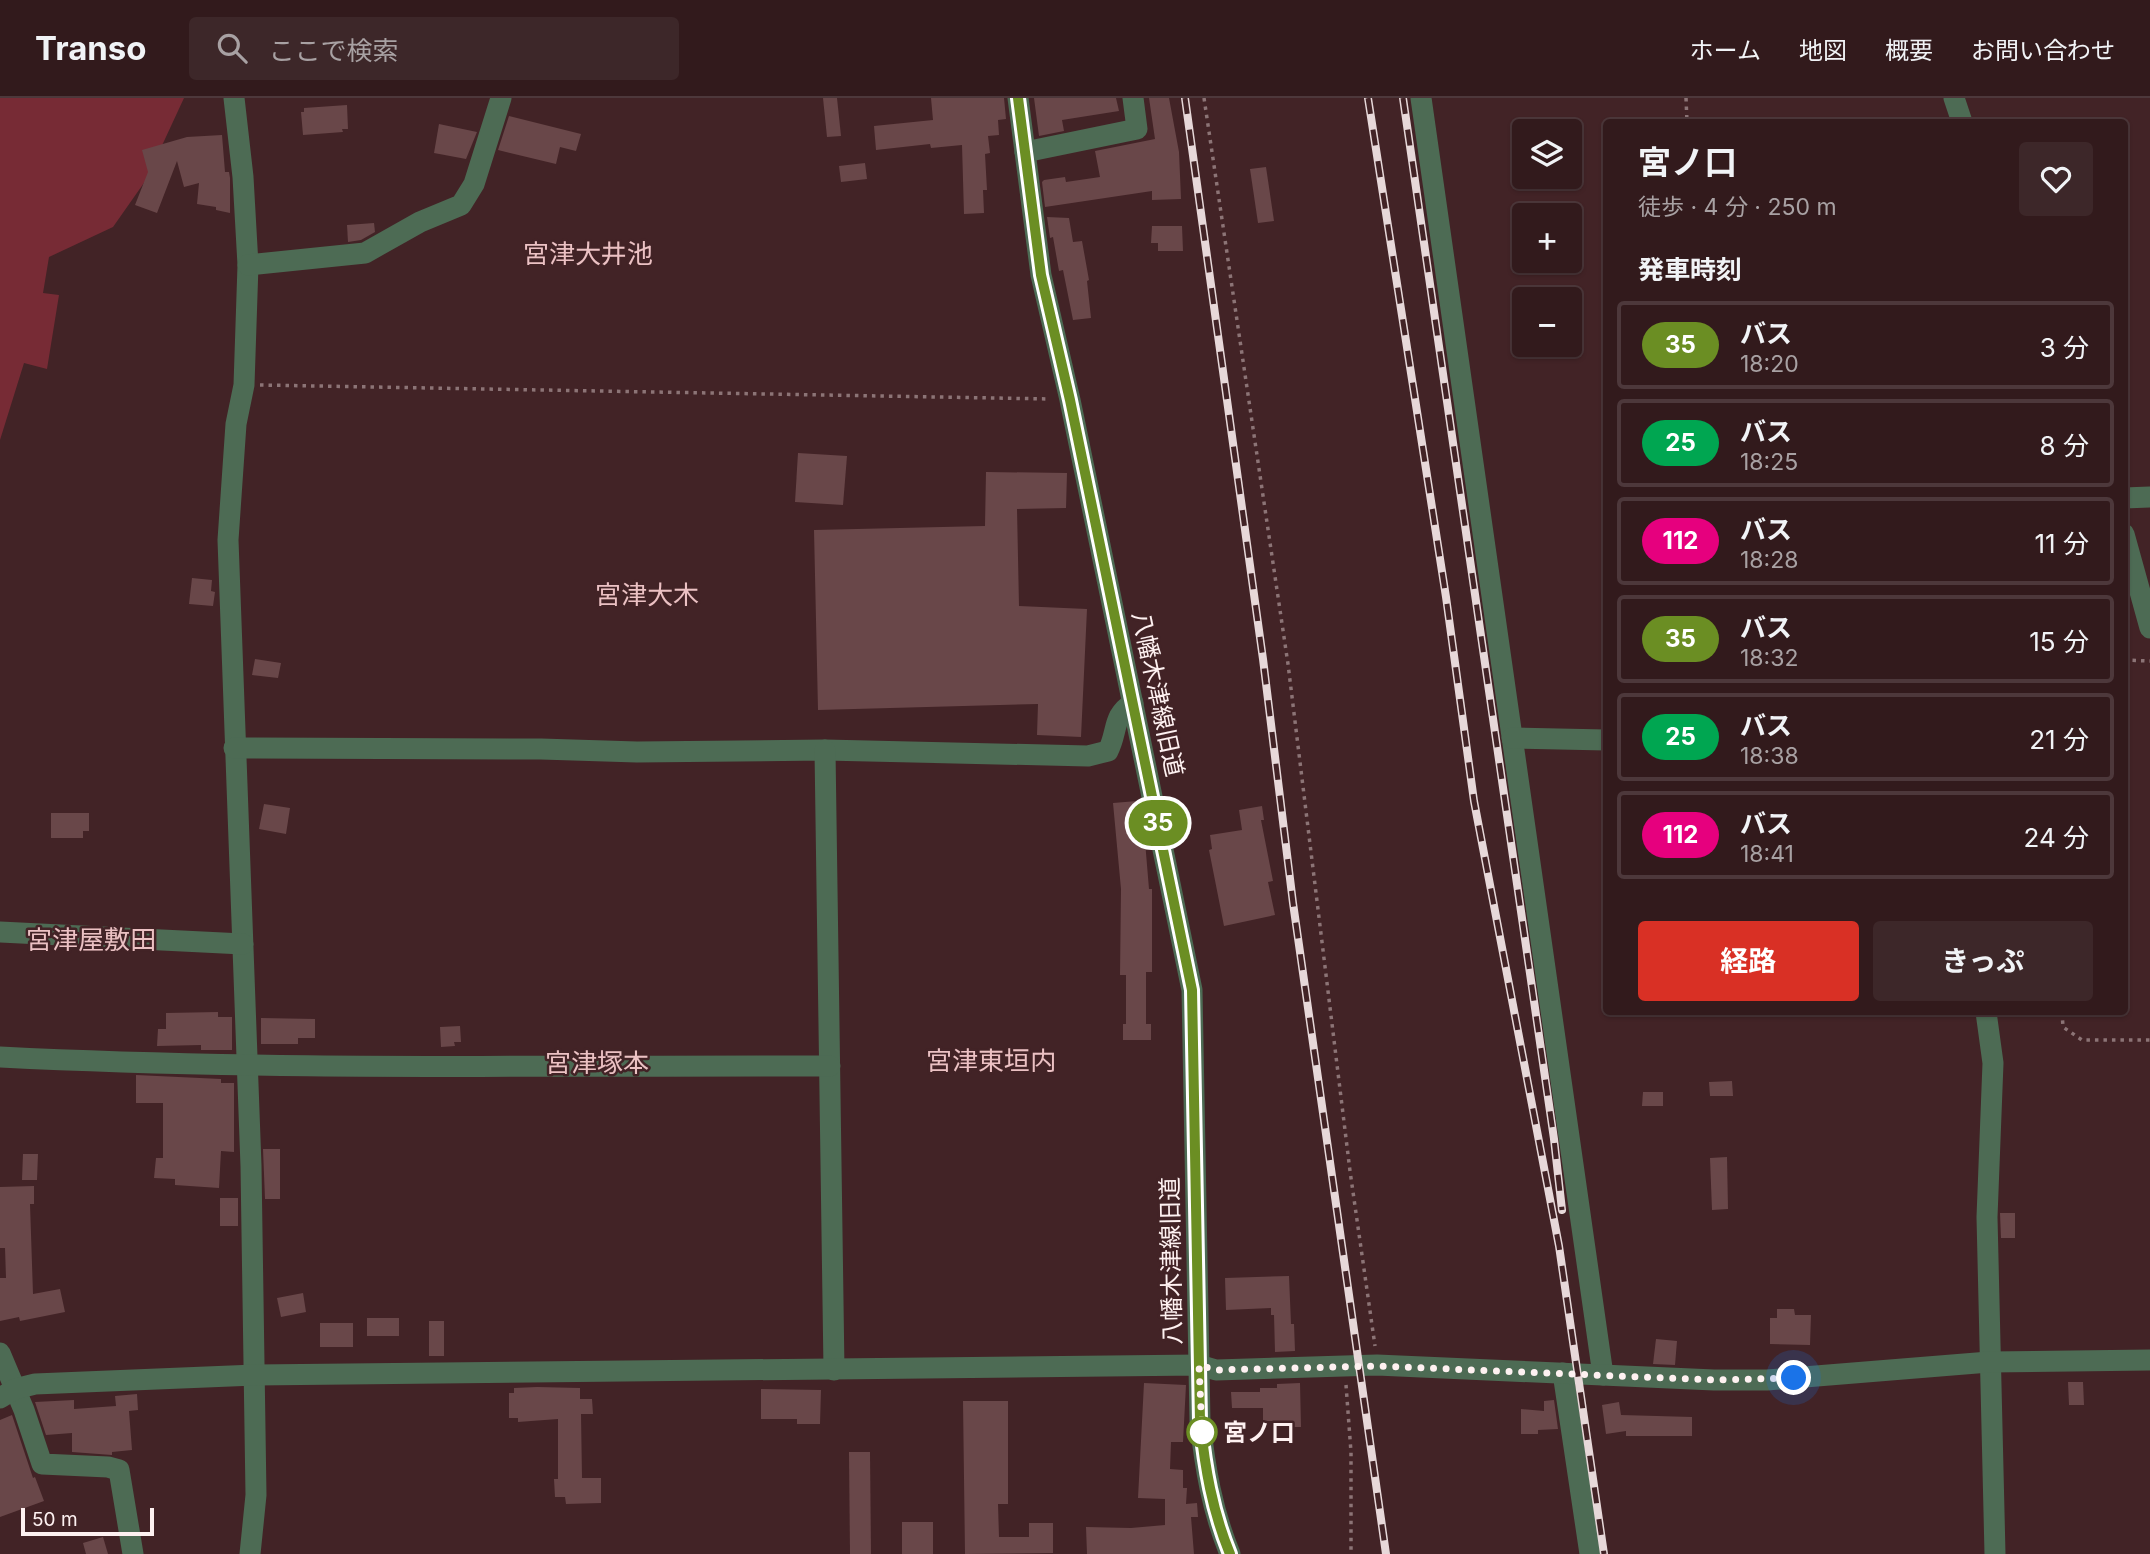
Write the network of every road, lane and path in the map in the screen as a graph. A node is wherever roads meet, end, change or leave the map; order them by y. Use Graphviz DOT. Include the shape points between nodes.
graph roads {
  1 [pos="234,98"];
  2 [pos="501,98"];
  3 [pos="1018,98"];
  4 [pos="1133,98"];
  5 [pos="1204,98"];
  6 [pos="1421,98"];
  7 [pos="1686,98"];
  8 [pos="1954,98"];
  9 [pos="1688,119"];
  10 [pos="1961,119"];
  11 [pos="1025,152"];
  12 [pos="248,265"];
  13 [pos="244,385"];
  14 [pos="1070,400"];
  15 [pos="2150,497"];
  16 [pos="2128,498"];
  17 [pos="2128,548"];
  18 [pos="2150,628"];
  19 [pos="2128,660"];
  20 [pos="2150,661"];
  21 [pos="1133,703"];
  22 [pos="1512,738"];
  23 [pos="1603,740"];
  24 [pos="234,748"];
  25 [pos="825,750"];
  26 [pos="0,932"];
  27 [pos="243,944"];
  28 [pos="1986,1015"];
  29 [pos="2062,1015"];
  30 [pos="2150,1040"];
  31 [pos="0,1057"];
  32 [pos="246,1065"];
  33 [pos="830,1066"];
  34 [pos="0,1353"];
  35 [pos="2150,1360"];
  36 [pos="1989,1362"];
  37 [pos="1199,1365"];
  38 [pos="1377,1366"];
  39 [pos="1345,1367"];
  40 [pos="834,1370"];
  41 [pos="1563,1373"];
  42 [pos="255,1375"];
  43 [pos="1604,1375"];
  44 [pos="7,1393"];
  45 [pos="133,1554"];
  46 [pos="250,1554"];
  47 [pos="1230,1554"];
  48 [pos="1350,1554"];
  49 [pos="1590,1554"];
  50 [pos="1995,1554"];
  1 -- 12 [label="street"];
  2 -- 12 [label="street" via="474,184 461,205 365,253"];
  3 -- 11 [label="street, 八幡木津線旧道"];
  4 -- 11 [label="street" via="1137,129"];
  5 -- 38 [label="path" via="1288,664"];
  6 -- 22 [label="street"];
  7 -- 9 [label="path"];
  8 -- 10 [label="street"];
  11 -- 14 [label="street, 八幡木津線旧道" via="1041,275"];
  12 -- 13 [label="street"];
  13 -- 14 [label="path"];
  13 -- 24 [label="street" via="233,451 228,540"];
  14 -- 21 [label="street, 八幡木津線旧道"];
  15 -- 16 [label="street"];
  17 -- 18 [label="street"];
  19 -- 20 [label="path"];
  21 -- 25 [label="street" via="1123,709 1111,746 1102,754"];
  21 -- 37 [label="street, 八幡木津線旧道" via="1192,990"];
  22 -- 23 [label="street"];
  22 -- 43 [label="street"];
  24 -- 25 [label="street"];
  24 -- 27 [label="street"];
  25 -- 33 [label="street"];
  26 -- 27 [label="street"];
  27 -- 32 [label="street"];
  28 -- 36 [label="street" via="1993,1063 1987,1217"];
  29 -- 30 [label="path" via="2063,1027 2082,1040"];
  31 -- 32 [label="street"];
  32 -- 33 [label="street"];
  32 -- 42 [label="street"];
  33 -- 40 [label="street"];
  34 -- 44 [label="street"];
  35 -- 36 [label="street"];
  36 -- 43 [label="street" via="1767,1380"];
  36 -- 50 [label="street"];
  37 -- 39 [label="street" via="1216,1370"];
  37 -- 40 [label="street"];
  37 -- 47 [label="street, 八幡木津線旧道" via="1206,1472"];
  38 -- 39 [label="street"];
  38 -- 41 [label="street"];
  39 -- 48 [label="path"];
  40 -- 42 [label="street"];
  41 -- 43 [label="street"];
  41 -- 49 [label="street"];
  42 -- 44 [label="street" via="36,1384"];
  42 -- 46 [label="street" via="256,1495"];
  44 -- 45 [label="street" via="42,1464 119,1470"];
}
